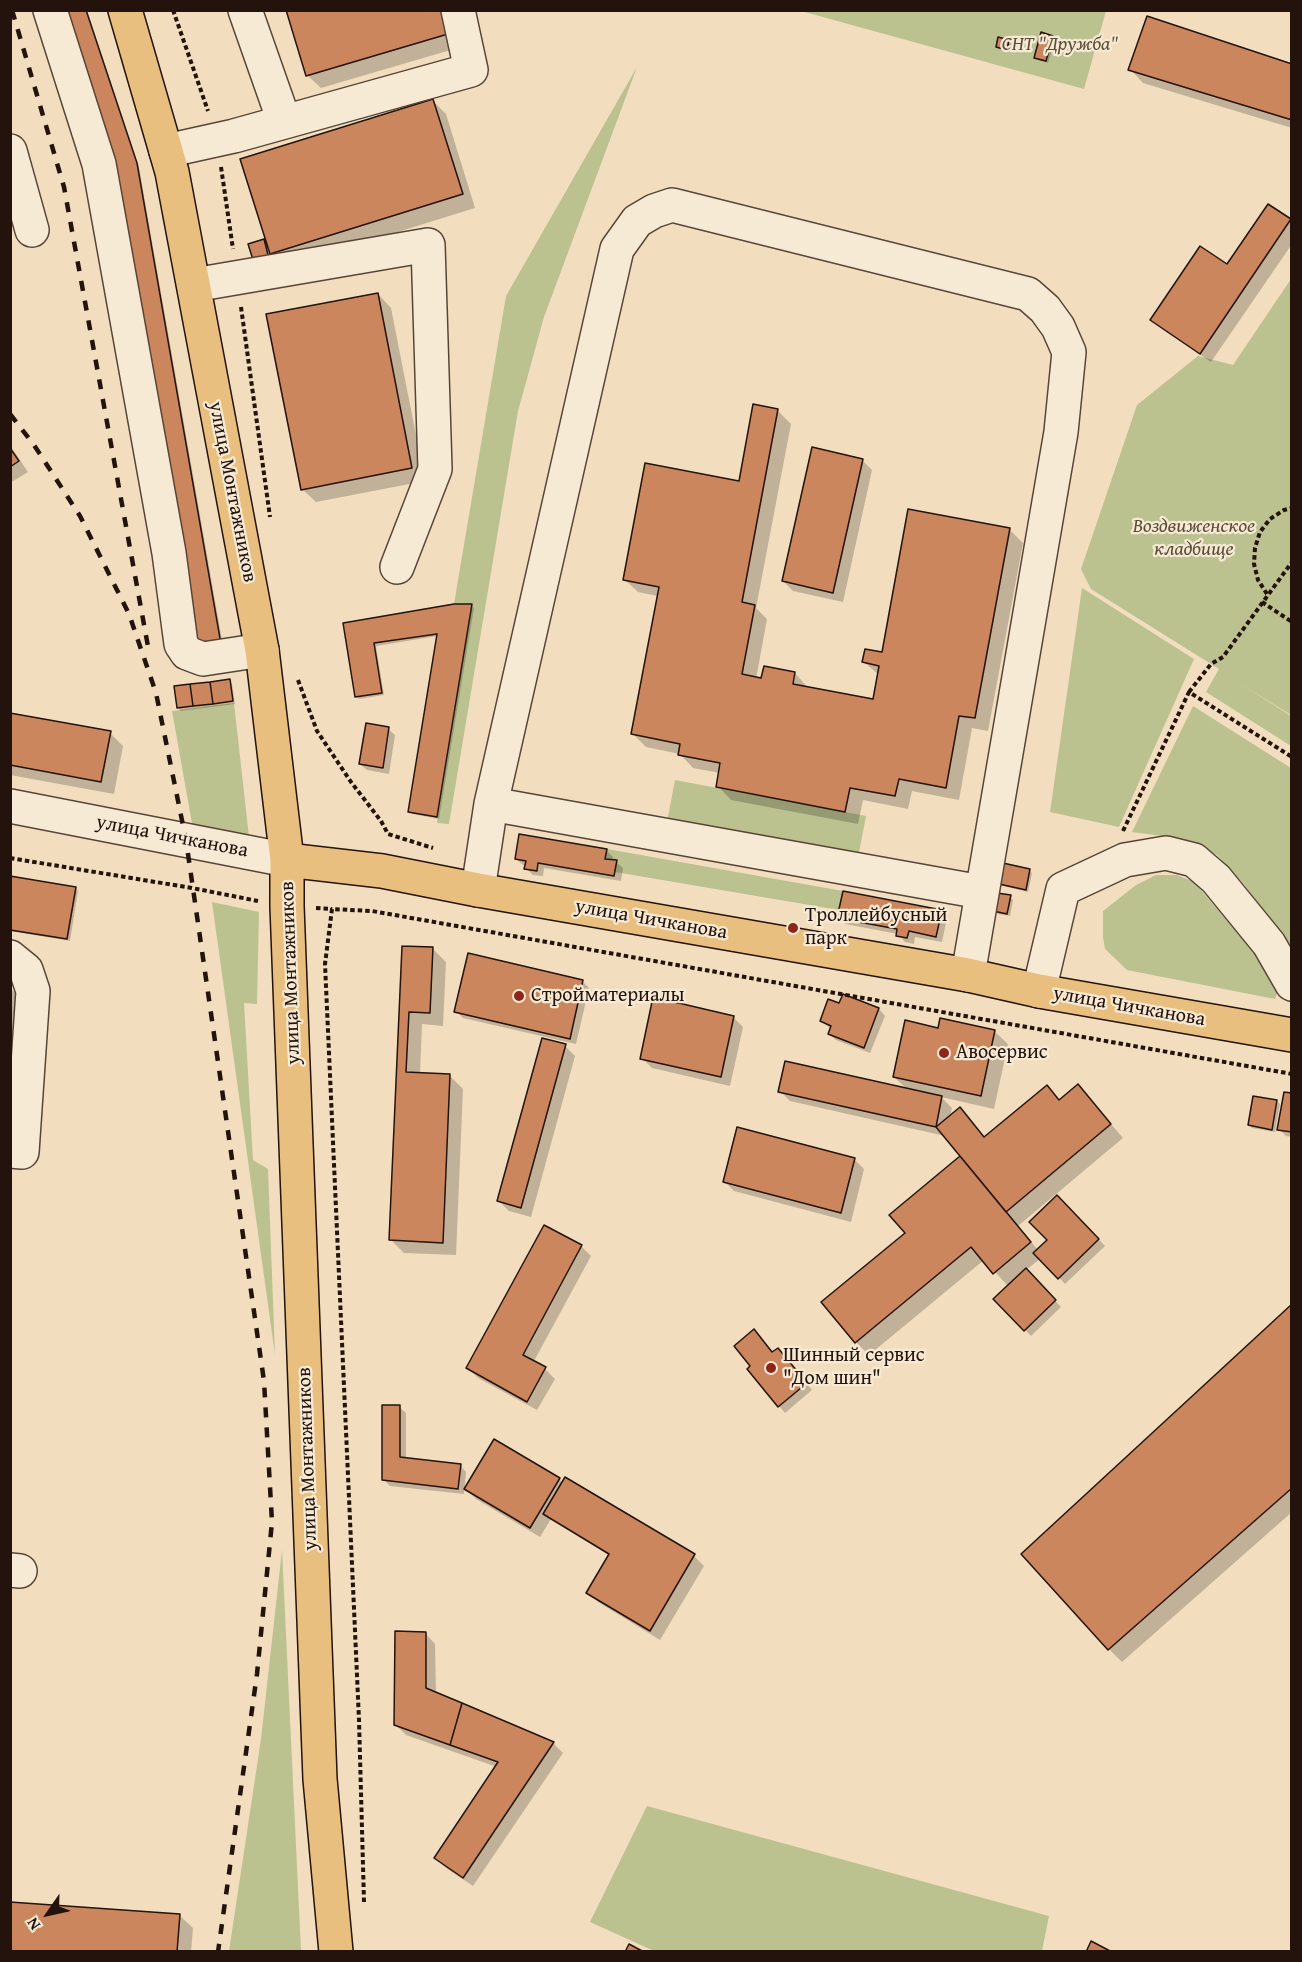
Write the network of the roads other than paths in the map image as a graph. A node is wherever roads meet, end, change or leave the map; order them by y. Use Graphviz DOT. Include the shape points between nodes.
graph roads {
  1 [pos="50,10"];
  2 [pos="126,10"];
  3 [pos="245,10"];
  4 [pos="459,10"];
  5 [pos="284,121"];
  6 [pos="10,151"];
  7 [pos="166,151"];
  8 [pos="32,230"];
  9 [pos="194,285"];
  10 [pos="398,567"];
  11 [pos="262,650"];
  12 [pos="491,804"];
  13 [pos="10,806"];
  14 [pos="287,860"];
  15 [pos="480,877"];
  16 [pos="981,892"];
  17 [pos="10,957"];
  18 [pos="968,975"];
  19 [pos="1292,984"];
  20 [pos="1039,991"];
  21 [pos="1291,1035"];
  22 [pos="10,1150"];
  23 [pos="336,1952"];
  1 -- 11 [label="lane" via="99,164 169,553 181,644 186,653 203,658"];
  2 -- 7 [label="main road, улица Монтажников"];
  3 -- 5 [label="lane"];
  4 -- 5 [label="lane" via="471,70"];
  5 -- 7 [label="lane"];
  6 -- 8 [label="lane"];
  7 -- 9 [label="main road, улица Монтажников"];
  9 -- 10 [label="lane" via="428,245 435,469"];
  9 -- 11 [label="main road, улица Монтажников"];
  11 -- 14 [label="main road, улица Монтажников"];
  12 -- 15 [label="lane"];
  12 -- 16 [label="lane"];
  12 -- 16 [label="lane" via="618,249 637,221 672,205 1028,294 1058,327 1069,352 1061,432"];
  13 -- 14 [label="lane, улица Чичканова"];
  14 -- 15 [label="main road, улица Чичканова"];
  14 -- 23 [label="main road, улица Монтажников" via="271,903 321,1779"];
  15 -- 18 [label="main road, улица Чичканова"];
  16 -- 18 [label="lane"];
  17 -- 22 [label="lane" via="26,970 33,991 22,1152"];
  18 -- 20 [label="main road, улица Чичканова"];
  19 -- 20 [label="lane" via="1269,944 1216,879 1194,860 1166,853 1125,860 1063,889"];
  20 -- 21 [label="main road, улица Чичканова"];
}
